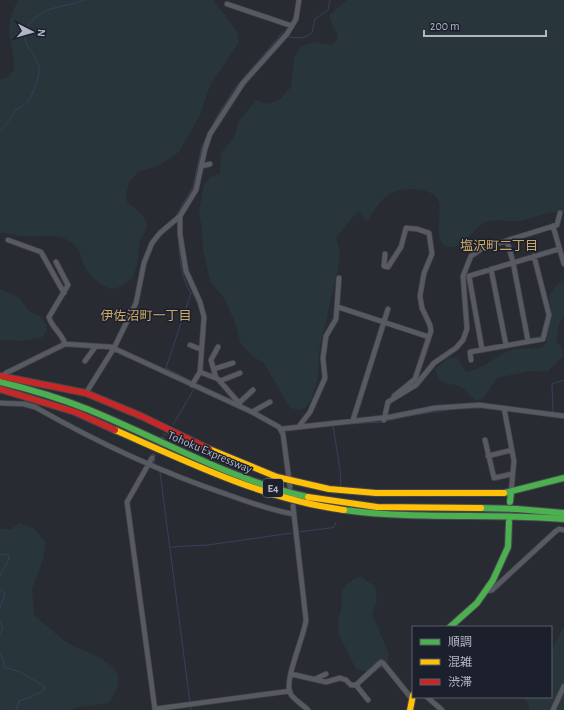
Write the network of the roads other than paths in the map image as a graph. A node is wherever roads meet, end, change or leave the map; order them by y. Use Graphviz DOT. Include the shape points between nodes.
graph roads {
  1 [pos="299,0"];
  2 [pos="227,4"];
  3 [pos="292,26"];
  4 [pos="210,164"];
  5 [pos="202,166"];
  6 [pos="560,213"];
  7 [pos="180,216"];
  8 [pos="553,226"];
  9 [pos="8,240"];
  10 [pos="507,240"];
  11 [pos="560,249"];
  12 [pos="385,254"];
  13 [pos="534,256"];
  14 [pos="56,262"];
  15 [pos="513,262"];
  16 [pos="564,264"];
  17 [pos="60,269"];
  18 [pos="491,269"];
  19 [pos="52,273"];
  20 [pos="339,278"];
  21 [pos="64,293"];
  22 [pos="338,307"];
  23 [pos="388,309"];
  24 [pos="385,322"];
  25 [pos="429,337"];
  26 [pos="528,341"];
  27 [pos="65,344"];
  28 [pos="190,345"];
  29 [pos="506,345"];
  30 [pos="96,346"];
  31 [pos="218,347"];
  32 [pos="114,348"];
  33 [pos="200,349"];
  34 [pos="482,349"];
  35 [pos="471,360"];
  36 [pos="85,361"];
  37 [pos="233,363"];
  38 [pos="214,369"];
  39 [pos="200,372"];
  40 [pos="240,373"];
  41 [pos="1,378"];
  42 [pos="218,379"];
  43 [pos="192,385"];
  44 [pos="0,389"];
  45 [pos="253,390"];
  46 [pos="86,393"];
  47 [pos="392,399"];
  48 [pos="270,402"];
  49 [pos="0,403"];
  50 [pos="239,405"];
  51 [pos="504,408"];
  52 [pos="252,412"];
  53 [pos="564,416"];
  54 [pos="385,419"];
  55 [pos="353,420"];
  56 [pos="300,425"];
  57 [pos="168,428"];
  58 [pos="281,429"];
  59 [pos="165,434"];
  60 [pos="485,440"];
  61 [pos="512,450"];
  62 [pos="488,456"];
  63 [pos="152,458"];
  64 [pos="148,464"];
  65 [pos="512,474"];
  66 [pos="564,478"];
  67 [pos="290,483"];
  68 [pos="510,493"];
  69 [pos="510,502"];
  70 [pos="293,506"];
  71 [pos="564,513"];
  72 [pos="293,514"];
  73 [pos="564,520"];
  74 [pos="509,522"];
  75 [pos="564,530"];
  76 [pos="487,591"];
  77 [pos="451,626"];
  78 [pos="291,674"];
  79 [pos="326,674"];
  80 [pos="315,679"];
  81 [pos="356,685"];
  82 [pos="564,686"];
  83 [pos="290,691"];
  84 [pos="412,696"];
  85 [pos="413,698"];
  86 [pos="428,698"];
  87 [pos="368,700"];
  88 [pos="155,710"];
  89 [pos="308,710"];
  90 [pos="410,710"];
  91 [pos="442,710"];
  92 [pos="553,710"];
  1 -- 3 [label="street"];
  2 -- 3 [label="street"];
  3 -- 5 [label="street" via="243,83 225,111 208,140"];
  4 -- 5 [label="street"];
  5 -- 7 [label="street" via="196,190"];
  6 -- 8 [label="street" via="557,225"];
  7 -- 32 [label="street" via="152,243 144,263 138,298"];
  7 -- 33 [label="street" via="186,271 204,317"];
  8 -- 10 [label="street"];
  8 -- 11 [label="street"];
  9 -- 19 [label="street" via="41,252"];
  10 -- 15 [label="street"];
  10 -- 47 [label="street" via="484,248 468,260 463,276 467,329 460,345 434,363 416,386"];
  11 -- 13 [label="street"];
  11 -- 16 [label="street"];
  12 -- 25 [label="street" via="384,266 388,267 401,247 406,228 429,233 432,254 424,273 420,296 422,308 430,325"];
  13 -- 15 [label="street"];
  13 -- 26 [label="street" via="549,315 543,339"];
  14 -- 17 [label="street"];
  15 -- 18 [label="street"];
  15 -- 26 [label="street"];
  17 -- 19 [label="street"];
  17 -- 21 [label="street" via="68,285"];
  18 -- 29 [label="street"];
  18 -- 34 [label="street" via="469,276"];
  19 -- 21 [label="street"];
  20 -- 22 [label="street"];
  21 -- 27 [label="street" via="49,317"];
  22 -- 24 [label="street"];
  22 -- 56 [label="street" via="336,319 326,336 325,378 310,412"];
  23 -- 24 [label="street"];
  24 -- 25 [label="street"];
  24 -- 55 [label="street"];
  25 -- 47 [label="street" via="415,379"];
  26 -- 29 [label="street"];
  27 -- 30 [label="street"];
  27 -- 41 [label="street" via="6,373"];
  28 -- 33 [label="street"];
  29 -- 34 [label="street"];
  30 -- 32 [label="street"];
  30 -- 36 [label="street"];
  31 -- 38 [label="street" via="212,360"];
  32 -- 43 [label="street"];
  32 -- 46 [label="street"];
  33 -- 39 [label="street"];
  34 -- 35 [label="street" via="470,352"];
  37 -- 38 [label="street"];
  38 -- 42 [label="street"];
  39 -- 42 [label="street"];
  39 -- 43 [label="street"];
  40 -- 42 [label="street"];
  41 -- 46 [label="main road"];
  41 -- 71 [label="main road, Tohoku Expressway / E4" via="97,413 219,469 290,493 377,507 507,507"];
  42 -- 50 [label="street"];
  43 -- 50 [label="street"];
  44 -- 73 [label="main road, Tohoku Expressway / E4" via="75,412 247,488 289,500 330,509 377,514 506,514"];
  45 -- 50 [label="street"];
  46 -- 57 [label="main road"];
  47 -- 54 [label="street" via="386,408"];
  48 -- 52 [label="street"];
  49 -- 64 [label="street" via="35,407"];
  50 -- 52 [label="street"];
  51 -- 53 [label="street"];
  51 -- 54 [label="street" via="479,405 435,408"];
  51 -- 61 [label="street"];
  52 -- 58 [label="street"];
  54 -- 55 [label="street"];
  55 -- 56 [label="street"];
  56 -- 58 [label="street"];
  57 -- 59 [label="street"];
  57 -- 67 [label="main road"];
  58 -- 67 [label="street"];
  60 -- 62 [label="street"];
  61 -- 62 [label="street"];
  61 -- 65 [label="street"];
  62 -- 65 [label="street" via="494,478"];
  63 -- 64 [label="street"];
  64 -- 72 [label="street" via="264,508"];
  64 -- 88 [label="street" via="127,502"];
  65 -- 68 [label="street"];
  66 -- 68 [label="main road"];
  67 -- 68 [label="main road" via="334,491 377,494"];
  68 -- 69 [label="main road"];
  70 -- 72 [label="street"];
  72 -- 78 [label="street" via="306,620"];
  74 -- 76 [label="main road" via="508,547"];
  75 -- 76 [label="street" via="556,531 492,590"];
  76 -- 77 [label="main road"];
  78 -- 80 [label="street"];
  78 -- 83 [label="street"];
  79 -- 80 [label="street"];
  80 -- 81 [label="street" via="326,682 340,678"];
  81 -- 84 [label="street" via="383,663"];
  81 -- 87 [label="street"];
  82 -- 92 [label="street"];
  83 -- 88 [label="street"];
  83 -- 89 [label="street"];
  85 -- 90 [label="main road"];
  86 -- 91 [label="street"];
}
